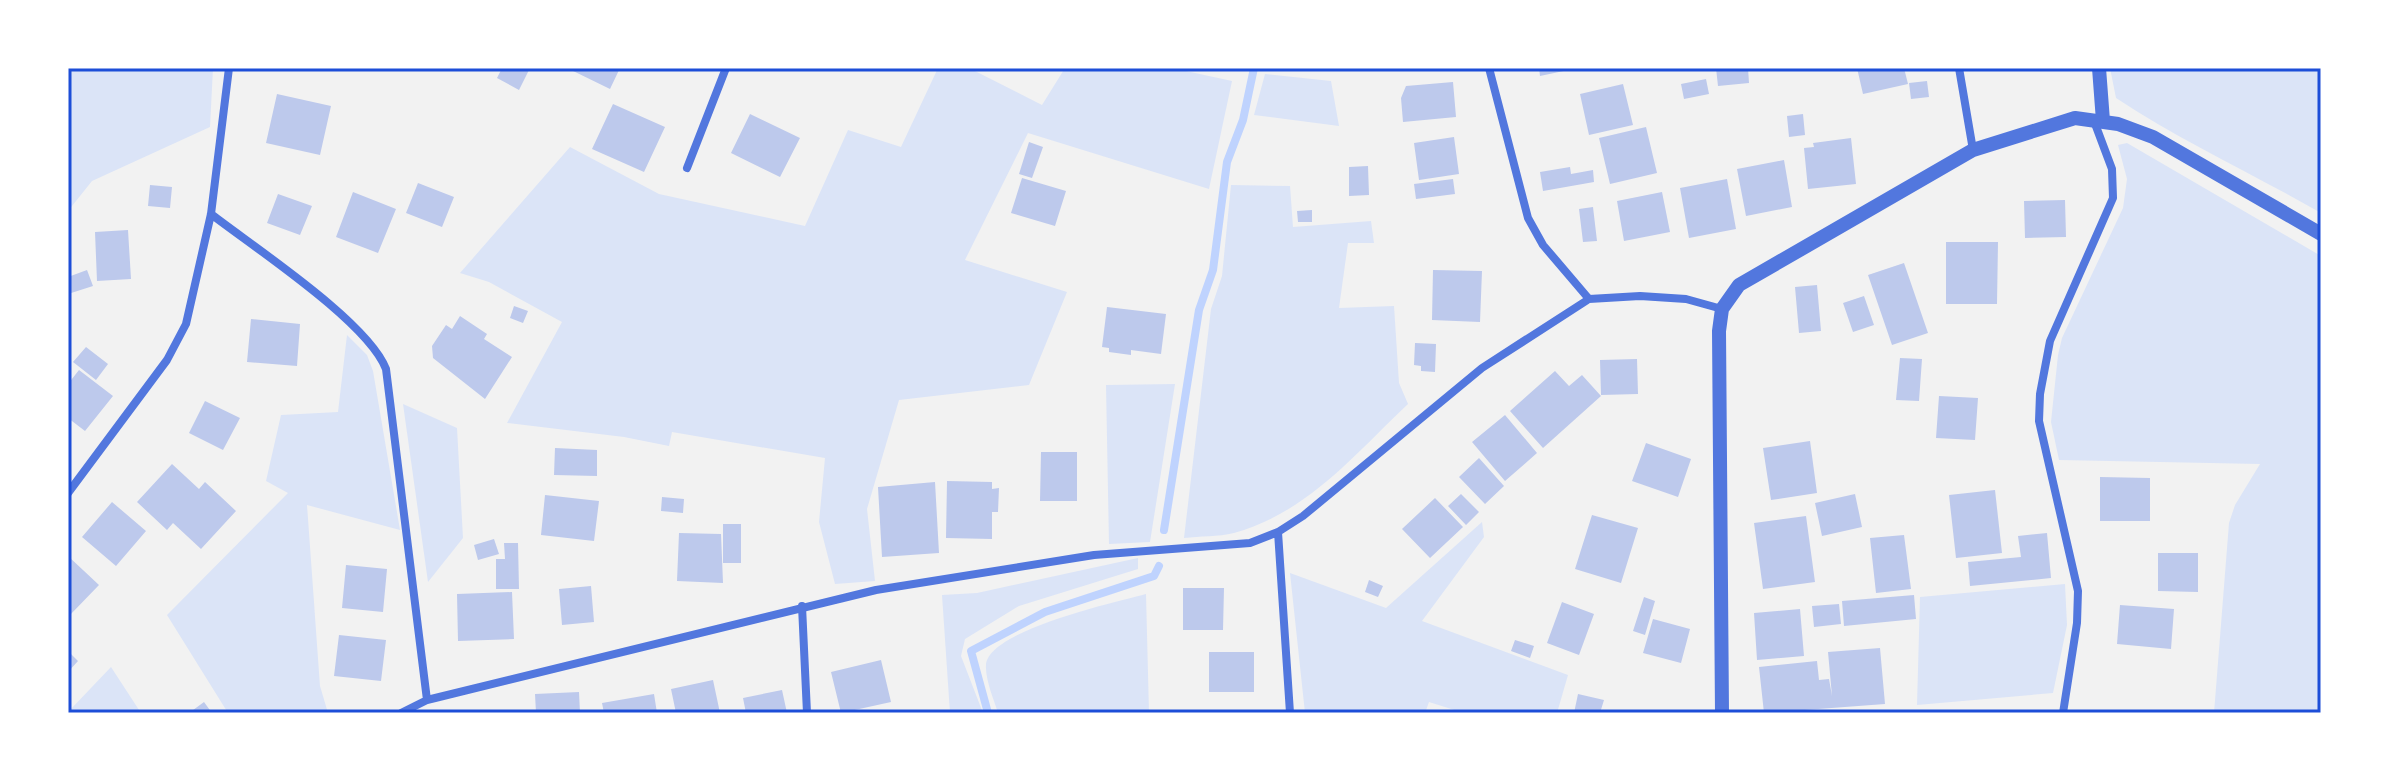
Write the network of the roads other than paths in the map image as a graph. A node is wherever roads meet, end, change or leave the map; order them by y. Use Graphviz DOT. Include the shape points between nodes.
graph roads {
  1 [pos="229,68"];
  2 [pos="726,68"];
  3 [pos="1489,68"];
  4 [pos="1959,68"];
  5 [pos="2099,68"];
  6 [pos="2098,120"];
  7 [pos="1973,150"];
  8 [pos="687,168"];
  9 [pos="211,214"];
  10 [pos="2321,234"];
  11 [pos="1589,299"];
  12 [pos="1722,309"];
  13 [pos="68,493"];
  14 [pos="1278,532"];
  15 [pos="802,606"];
  16 [pos="427,700"];
  17 [pos="401,713"];
  18 [pos="807,713"];
  19 [pos="1290,713"];
  20 [pos="1722,713"];
  21 [pos="2063,713"];
  1 -- 9 [label="street"];
  2 -- 8 [label="street"];
  3 -- 11 [label="street" via="1528,218 1543,245"];
  4 -- 7 [label="street"];
  5 -- 6 [label="street"];
  6 -- 7 [label="street" via="2056,122"];
  6 -- 10 [label="street" via="2153,137"];
  6 -- 21 [label="street" via="2112,169 2113,198 2050,341 2040,394 2039,421 2078,591"];
  7 -- 12 [label="street" via="1752,275"];
  9 -- 13 [label="street" via="193,303 179,342"];
  9 -- 16 [label="street" via="347,320 380,354 407,520"];
  11 -- 12 [label="street" via="1655,297"];
  11 -- 14 [label="street" via="1471,376"];
  12 -- 20 [label="street"];
  14 -- 15 [label="street" via="1250,543 1152,548 1016,567"];
  14 -- 19 [label="street"];
  15 -- 16 [label="street"];
  15 -- 18 [label="street"];
  16 -- 17 [label="street"];
}
